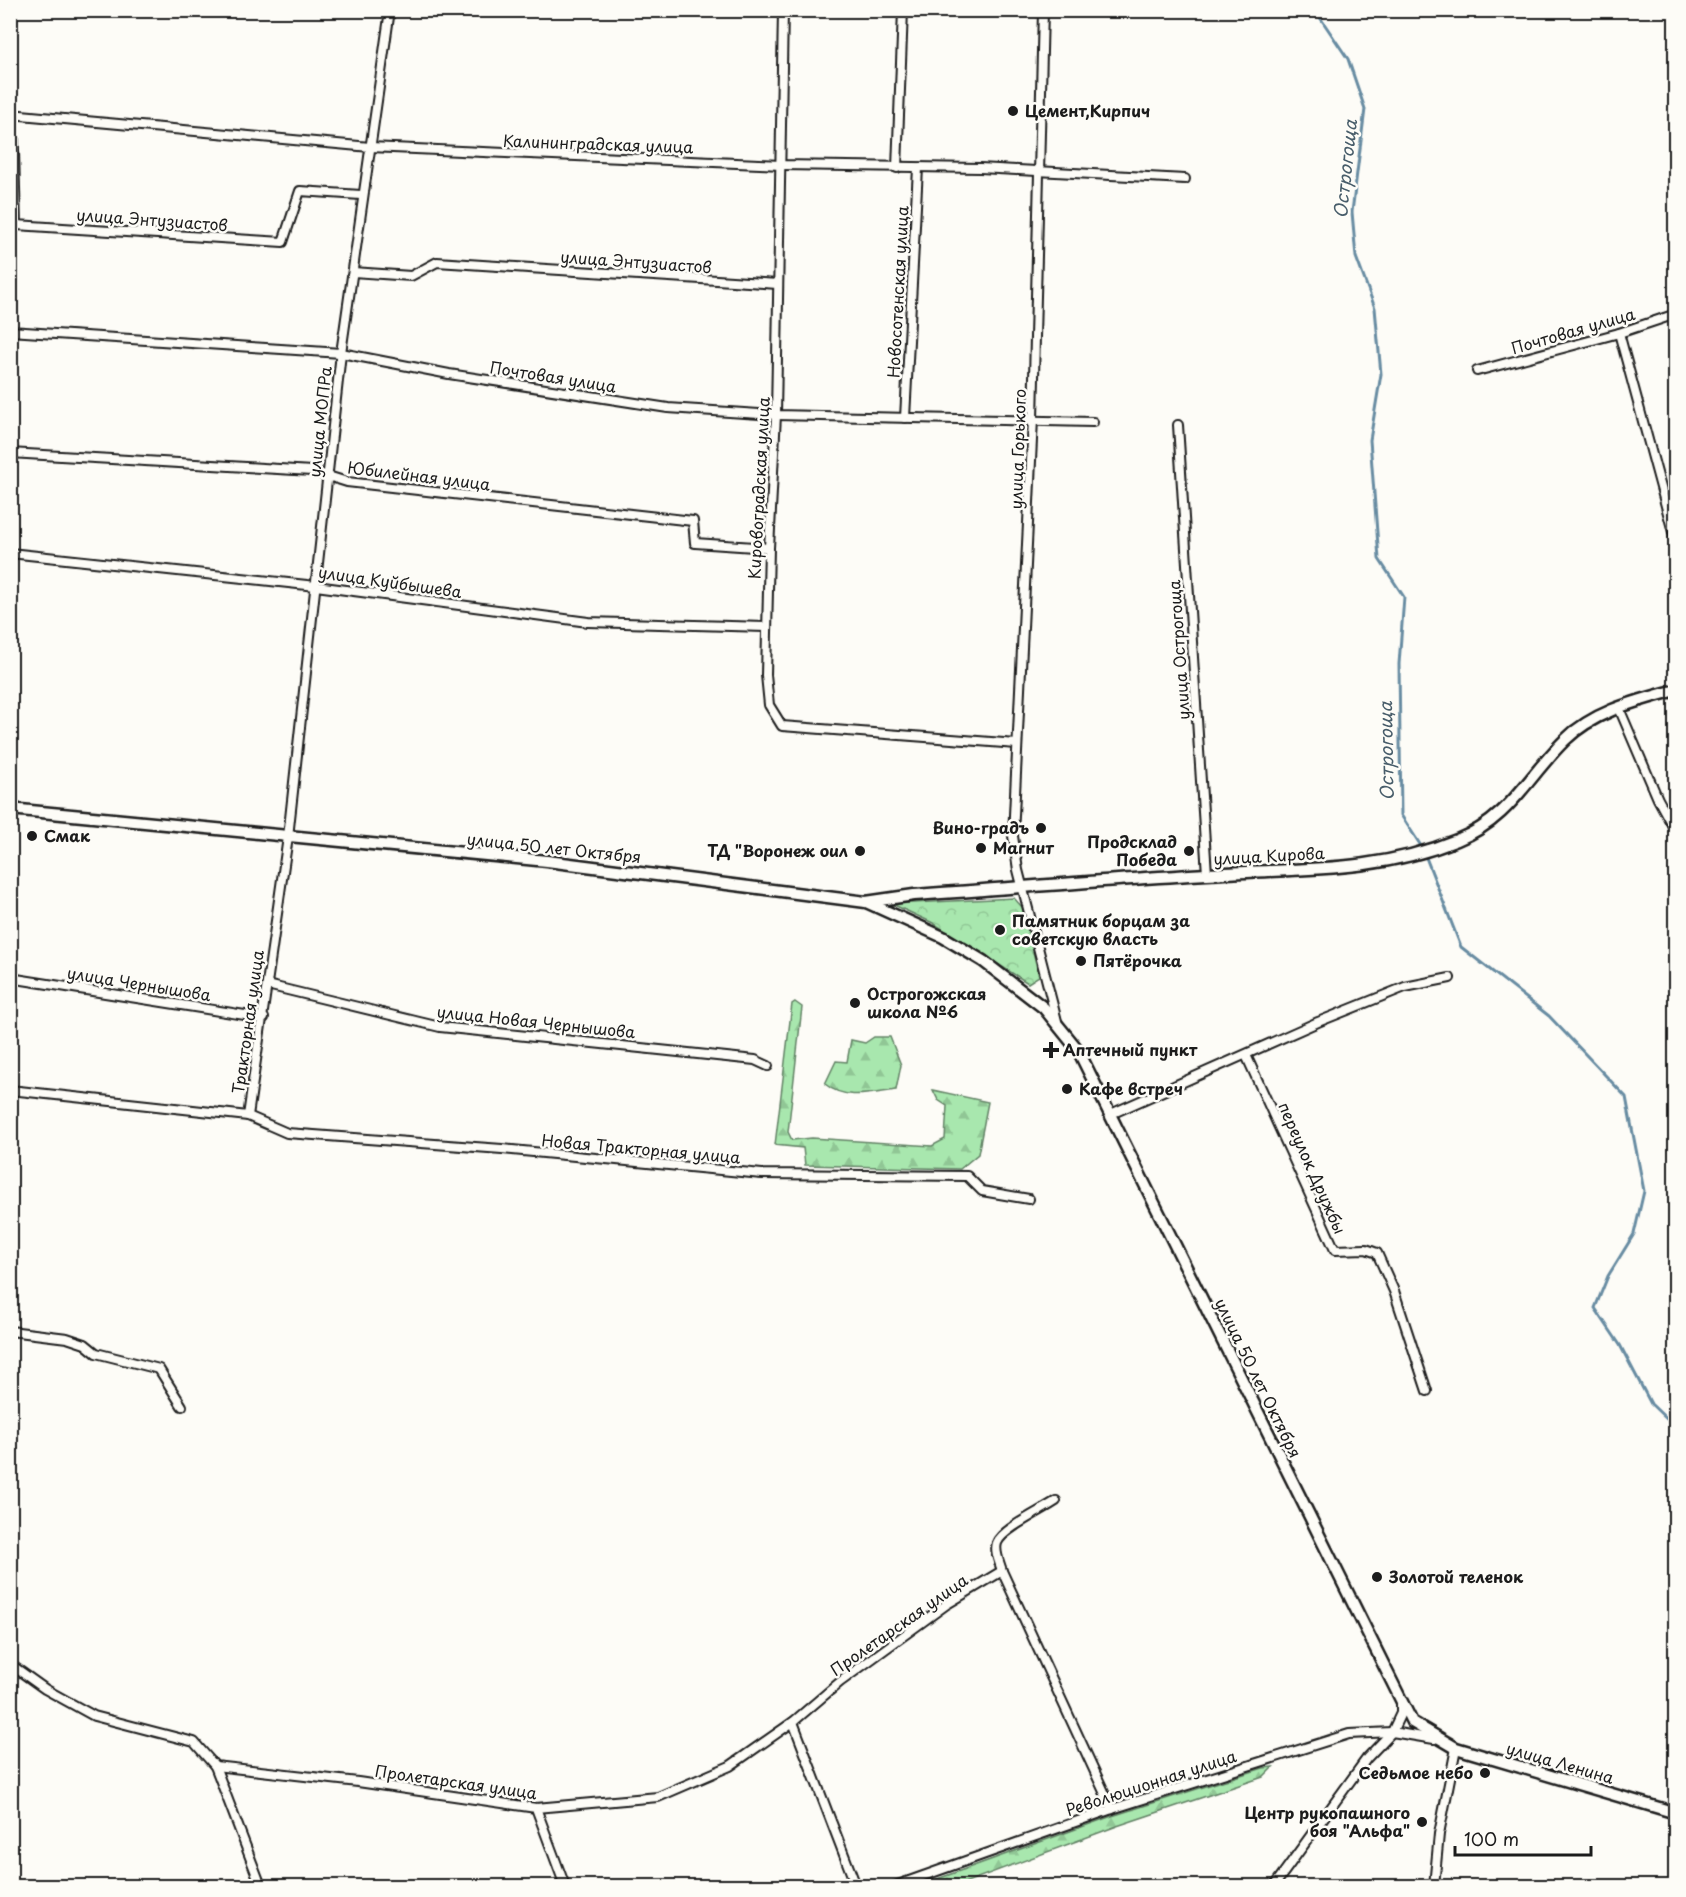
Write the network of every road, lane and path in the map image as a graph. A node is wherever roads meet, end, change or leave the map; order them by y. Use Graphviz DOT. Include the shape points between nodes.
graph roads {
  1 [pos="390,10"];
  2 [pos="783,10"];
  3 [pos="903,10"];
  4 [pos="1043,10"];
  5 [pos="12,114"];
  6 [pos="370,147"];
  7 [pos="781,165"];
  8 [pos="897,168"];
  9 [pos="918,168"];
  10 [pos="1039,173"];
  11 [pos="1185,179"];
  12 [pos="362,195"];
  13 [pos="353,273"];
  14 [pos="778,284"];
  15 [pos="1676,314"];
  16 [pos="10,331"];
  17 [pos="1619,333"];
  18 [pos="341,353"];
  19 [pos="1477,371"];
  20 [pos="776,416"];
  21 [pos="904,418"];
  22 [pos="1033,419"];
  23 [pos="1093,422"];
  24 [pos="1178,425"];
  25 [pos="10,453"];
  26 [pos="327,476"];
  27 [pos="1676,543"];
  28 [pos="769,548"];
  29 [pos="10,553"];
  30 [pos="316,585"];
  31 [pos="766,627"];
  32 [pos="1676,690"];
  33 [pos="1619,708"];
  34 [pos="1017,744"];
  35 [pos="10,808"];
  36 [pos="1676,832"];
  37 [pos="288,837"];
  38 [pos="1207,874"];
  39 [pos="1024,887"];
  40 [pos="866,902"];
  41 [pos="10,978"];
  42 [pos="1450,978"];
  43 [pos="267,985"];
  44 [pos="264,1018"];
  45 [pos="1057,1023"];
  46 [pos="1246,1055"];
  47 [pos="768,1066"];
  48 [pos="10,1090"];
  49 [pos="1111,1114"];
  50 [pos="248,1116"];
  51 [pos="1029,1199"];
  52 [pos="10,1331"];
  53 [pos="1427,1391"];
  54 [pos="182,1406"];
  55 [pos="1056,1502"];
  56 [pos="1002,1571"];
  57 [pos="10,1664"];
  58 [pos="1401,1704"];
  59 [pos="793,1722"];
  60 [pos="1412,1722"];
  61 [pos="1392,1732"];
  62 [pos="1438,1739"];
  63 [pos="1456,1748"];
  64 [pos="215,1766"];
  65 [pos="536,1808"];
  66 [pos="1112,1809"];
  67 [pos="1676,1813"];
  68 [pos="261,1887"];
  69 [pos="565,1887"];
  70 [pos="856,1887"];
  71 [pos="895,1887"];
  72 [pos="1274,1887"];
  73 [pos="1434,1887"];
  1 -- 6 [label="street, улица МОПРа"];
  2 -- 7 [label="street, Кировоградская улица"];
  3 -- 8 [label="street"];
  4 -- 10 [label="street, улица Горького"];
  5 -- 6 [label="street, Калининградская улица"];
  5 -- 12 [label="street, улица Энтузиастов" via="16,225 283,242 300,191"];
  6 -- 7 [label="street, Калининградская улица"];
  6 -- 12 [label="street, улица МОПРа"];
  7 -- 8 [label="street, Калининградская улица"];
  7 -- 14 [label="street, Кировоградская улица"];
  8 -- 9 [label="street, Калининградская улица"];
  9 -- 10 [label="street, Калининградская улица"];
  9 -- 21 [label="street, Новосотенская улица"];
  10 -- 11 [label="street, Калининградская улица"];
  10 -- 22 [label="street, улица Горького"];
  12 -- 13 [label="street, улица МОПРа"];
  13 -- 14 [label="street, улица Энтузиастов" via="411,276 437,262"];
  13 -- 18 [label="street, улица МОПРа"];
  14 -- 20 [label="street, Кировоградская улица"];
  15 -- 17 [label="street, Почтовая улица"];
  16 -- 18 [label="street, Почтовая улица"];
  17 -- 19 [label="street, Почтовая улица"];
  17 -- 27 [label="street"];
  18 -- 20 [label="street, Почтовая улица" via="668,408"];
  18 -- 26 [label="street, улица МОПРа"];
  20 -- 21 [label="street, Почтовая улица"];
  20 -- 28 [label="street, Кировоградская улица"];
  21 -- 22 [label="street, Почтовая улица"];
  22 -- 23 [label="street, Почтовая улица"];
  22 -- 34 [label="street, улица Горького"];
  24 -- 38 [label="street, улица Острогоща"];
  25 -- 26 [label="street, Юбилейная улица" via="312,471"];
  26 -- 28 [label="street, Юбилейная улица" via="347,482 693,521 695,543"];
  26 -- 30 [label="street, улица МОПРа"];
  28 -- 31 [label="street, Кировоградская улица"];
  29 -- 30 [label="street, улица Куйбышева"];
  30 -- 31 [label="street, улица Куйбышева" via="588,622"];
  30 -- 37 [label="street, улица МОПРа"];
  31 -- 34 [label="street, Кировоградская улица" via="769,705 782,726"];
  32 -- 33 [label="main road, улица Кирова"];
  33 -- 36 [label="street"];
  33 -- 38 [label="main road, улица Кирова" via="1590,721 1565,740 1499,816 1445,845 1370,865"];
  34 -- 39 [label="street, улица Горького" via="1013,836"];
  35 -- 37 [label="main road, улица 50 лет Октября"];
  37 -- 40 [label="main road, улица 50 лет Октября" via="547,861"];
  37 -- 43 [label="street, Тракторная улица"];
  38 -- 39 [label="main road, улица Кирова"];
  39 -- 40 [label="main road, улица Кирова"];
  39 -- 45 [label="street, улица 50 лет Октября"];
  40 -- 45 [label="main road, улица 50 лет Октября" via="927,929 983,962 1020,988"];
  41 -- 44 [label="street, улица Чернышова"];
  42 -- 46 [label="street" via="1405,987"];
  43 -- 44 [label="street, Тракторная улица"];
  43 -- 47 [label="street, улица Новая Чернышова" via="440,1027 755,1060"];
  44 -- 50 [label="street, Тракторная улица"];
  45 -- 49 [label="main road, улица 50 лет Октября" via="1078,1050"];
  46 -- 49 [label="street"];
  46 -- 53 [label="street, переулок Дружбы" via="1335,1251 1366,1249 1377,1253 1394,1291"];
  48 -- 50 [label="street, Тракторная улица"];
  49 -- 58 [label="main road, улица 50 лет Октября"];
  50 -- 51 [label="street, Новая Тракторная улица" via="287,1133 762,1174 967,1176 982,1191"];
  52 -- 54 [label="street" via="68,1338 86,1344 96,1353 159,1369"];
  55 -- 56 [label="street" via="1008,1530 997,1541"];
  56 -- 59 [label="street, Пролетарская улица" via="938,1611 840,1682"];
  56 -- 66 [label="street"];
  57 -- 64 [label="street" via="94,1716 194,1742"];
  58 -- 60 [label="main road, улица 50 лет Октября"];
  58 -- 61 [label="street"];
  59 -- 65 [label="street, Пролетарская улица" via="730,1766 658,1797"];
  59 -- 70 [label="street"];
  60 -- 61 [label="street"];
  60 -- 62 [label="main road, улица 50 лет Октября"];
  61 -- 62 [label="street"];
  61 -- 66 [label="street, Революционная улица" via="1349,1734"];
  61 -- 72 [label="street" via="1367,1758"];
  62 -- 63 [label="main road, улица Ленина"];
  63 -- 67 [label="main road, улица Ленина"];
  63 -- 73 [label="street" via="1439,1834"];
  64 -- 65 [label="street, Пролетарская улица"];
  64 -- 68 [label="street"];
  65 -- 69 [label="street"];
  66 -- 71 [label="street, Революционная улица"];
}
